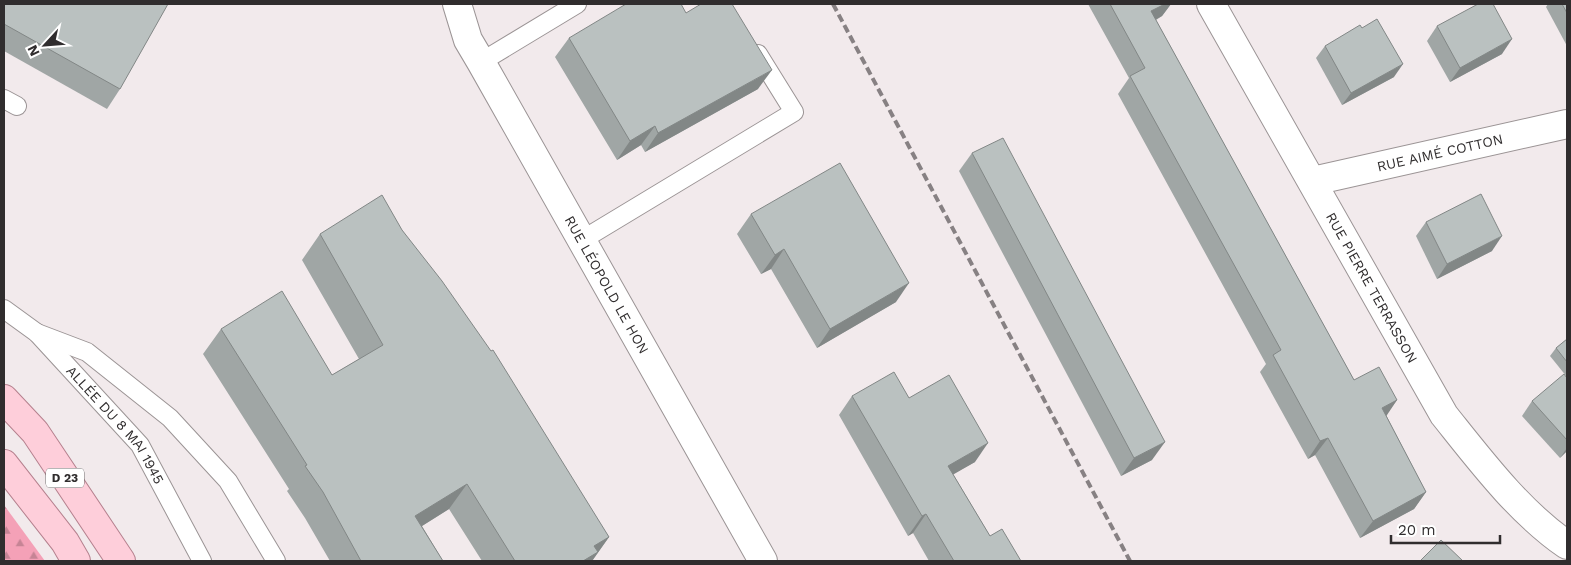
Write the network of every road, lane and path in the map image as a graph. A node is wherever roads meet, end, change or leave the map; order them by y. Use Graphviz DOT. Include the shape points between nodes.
graph roads {
  1 [pos="457,4"];
  2 [pos="577,4"];
  3 [pos="1211,4"];
  4 [pos="747,37"];
  5 [pos="481,62"];
  6 [pos="1567,124"];
  7 [pos="1313,181"];
  8 [pos="582,240"];
  9 [pos="4,308"];
  10 [pos="37,333"];
  11 [pos="4,399"];
  12 [pos="4,464"];
  13 [pos="1567,545"];
  14 [pos="76,561"];
  15 [pos="121,561"];
  16 [pos="202,561"];
  17 [pos="276,561"];
  18 [pos="763,561"];
  1 -- 5 [label="street, RUE LÉOPOLD LE HON" via="468,40"];
  2 -- 5 [label="lane"];
  3 -- 7 [label="street, RUE PIERRE TERRASSON"];
  4 -- 8 [label="lane" via="794,112"];
  5 -- 8 [label="street, RUE LÉOPOLD LE HON"];
  6 -- 7 [label="street, RUE AIMÉ COTTON"];
  7 -- 13 [label="street, RUE PIERRE TERRASSON" via="1444,415 1490,473"];
  8 -- 18 [label="street, RUE LÉOPOLD LE HON"];
  9 -- 10 [label="lane, ALLÉE DU 8 MAI 1945"];
  10 -- 16 [label="lane, ALLÉE DU 8 MAI 1945" via="140,444"];
  10 -- 17 [label="lane" via="87,352 170,418 228,481"];
  11 -- 15 [label="main road, D 23" via="35,432"];
  12 -- 14 [label="main road, D 23"];
}
